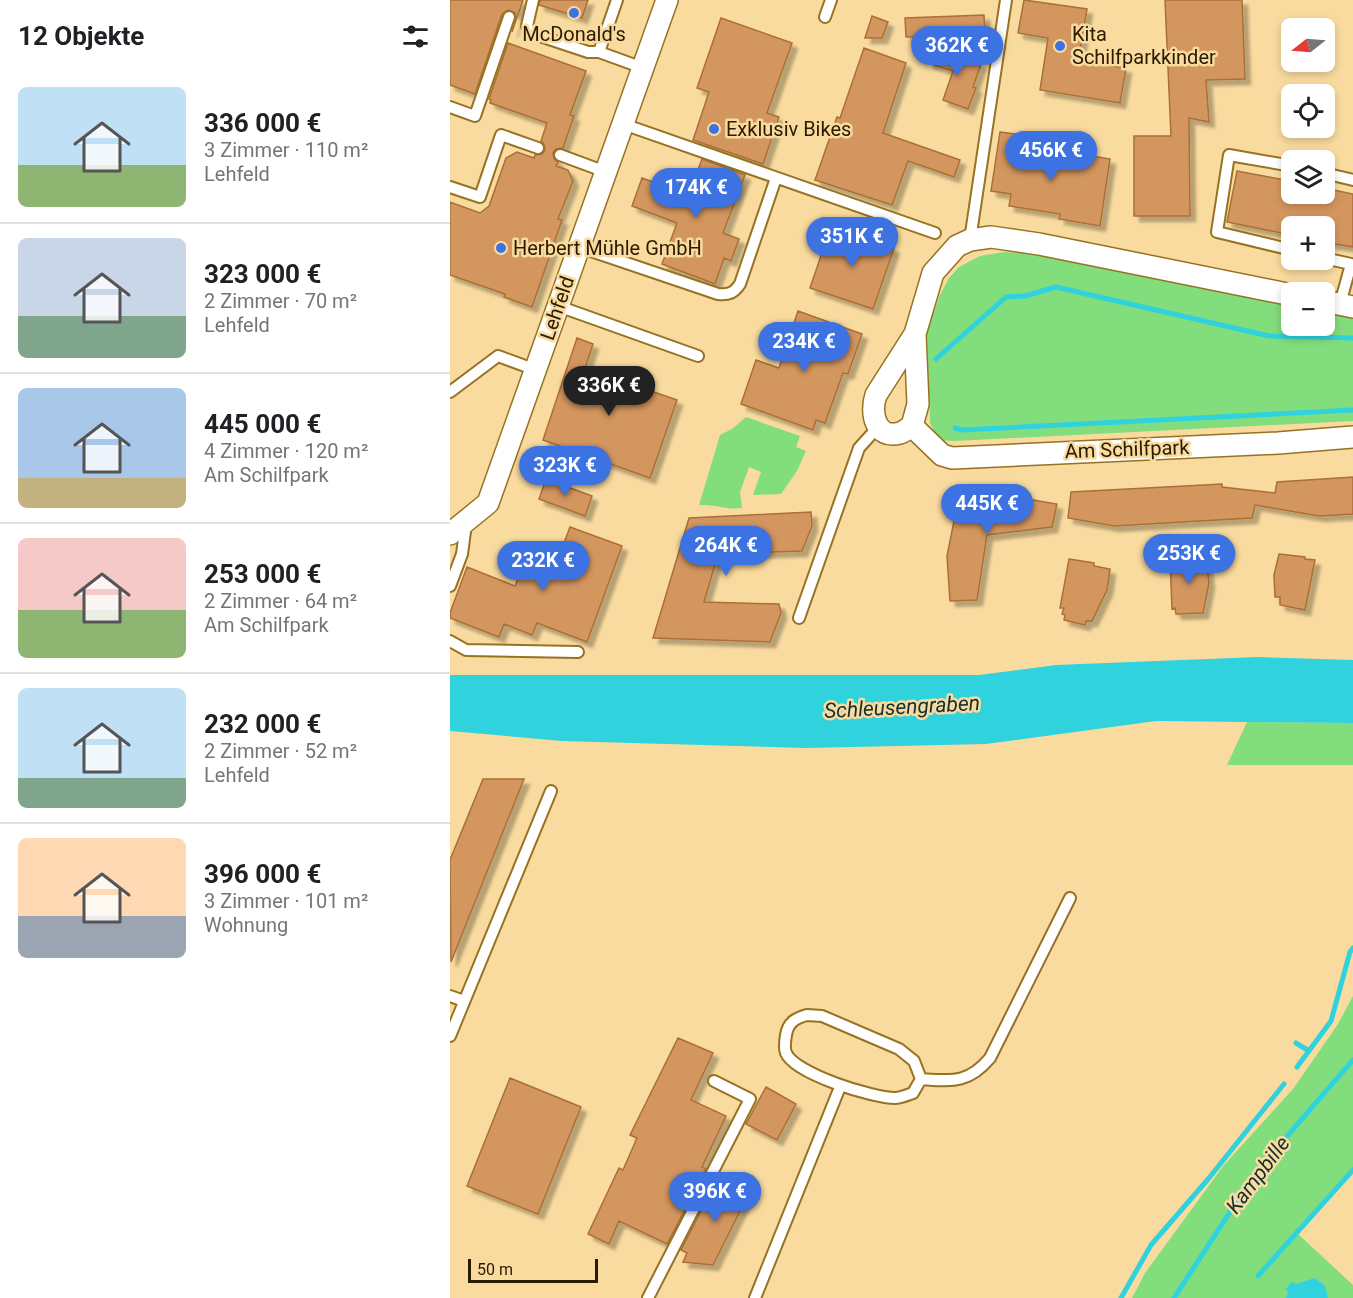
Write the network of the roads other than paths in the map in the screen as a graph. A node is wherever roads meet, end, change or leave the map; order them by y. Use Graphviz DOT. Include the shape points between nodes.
graph roads {
  1 [pos="533,0"];
  2 [pos="617,0"];
  3 [pos="667,0"];
  4 [pos="831,0"];
  5 [pos="1006,0"];
  6 [pos="509,17"];
  7 [pos="825,17"];
  8 [pos="599,52"];
  9 [pos="643,68"];
  10 [pos="450,107"];
  11 [pos="623,124"];
  12 [pos="538,148"];
  13 [pos="560,155"];
  14 [pos="1281,164"];
  15 [pos="606,172"];
  16 [pos="1335,176"];
  17 [pos="776,178"];
  18 [pos="1353,180"];
  19 [pos="450,187"];
  20 [pos="935,233"];
  21 [pos="970,240"];
  22 [pos="579,247"];
  23 [pos="1281,247"];
  24 [pos="1335,260"];
  25 [pos="1281,293"];
  26 [pos="1339,304"];
  27 [pos="558,306"];
  28 [pos="915,334"];
  29 [pos="698,356"];
  30 [pos="536,370"];
  31 [pos="450,392"];
  32 [pos="912,426"];
  33 [pos="878,427"];
  34 [pos="1353,437"];
  35 [pos="467,520"];
  36 [pos="450,534"];
  37 [pos="450,586"];
  38 [pos="799,618"];
  39 [pos="450,641"];
  40 [pos="578,652"];
  41 [pos="551,791"];
  42 [pos="1070,898"];
  43 [pos="450,996"];
  44 [pos="464,1002"];
  45 [pos="450,1036"];
  46 [pos="921,1078"];
  47 [pos="714,1081"];
  48 [pos="840,1087"];
  49 [pos="648,1298"];
  50 [pos="755,1298"];
  1 -- 8 [label="lane" via="527,26 531,33"];
  2 -- 8 [label="lane"];
  3 -- 9 [label="street, Lehfeld"];
  4 -- 7 [label="lane"];
  5 -- 21 [label="lane"];
  6 -- 10 [label="lane" via="475,116"];
  8 -- 9 [label="lane"];
  9 -- 11 [label="street, Lehfeld"];
  11 -- 15 [label="street, Lehfeld"];
  11 -- 17 [label="lane"];
  12 -- 19 [label="lane" via="501,135 480,198"];
  13 -- 15 [label="lane"];
  14 -- 23 [label="lane" via="1229,154 1217,232"];
  15 -- 22 [label="street, Lehfeld"];
  16 -- 18 [label="lane"];
  17 -- 20 [label="lane"];
  17 -- 22 [label="lane" via="740,284 727,295"];
  21 -- 25 [label="street" via="991,237 1039,244"];
  21 -- 28 [label="street" via="957,246 933,273"];
  22 -- 27 [label="street, Lehfeld"];
  24 -- 26 [label="lane" via="1351,264"];
  27 -- 29 [label="lane"];
  27 -- 30 [label="street, Lehfeld"];
  28 -- 32 [label="street" via="918,404"];
  28 -- 33 [label="street" via="872,405"];
  30 -- 31 [label="lane" via="498,356"];
  30 -- 35 [label="street, Lehfeld" via="488,503"];
  32 -- 33 [label="street" via="899,434"];
  32 -- 34 [label="street, Am Schilfpark" via="942,455 952,458"];
  33 -- 38 [label="lane" via="859,448"];
  35 -- 36 [label="street, Lehfeld"];
  35 -- 37 [label="lane" via="462,554"];
  39 -- 40 [label="lane" via="466,650"];
  41 -- 44 [label="lane"];
  42 -- 46 [label="lane" via="990,1058 966,1078"];
  43 -- 44 [label="lane"];
  44 -- 45 [label="lane"];
  46 -- 48 [label="lane" via="913,1093 896,1098"];
  46 -- 48 [label="lane" via="914,1061 899,1049 822,1016 794,1019 786,1030 786,1054"];
  47 -- 49 [label="lane" via="750,1099"];
  48 -- 50 [label="lane"];
}
